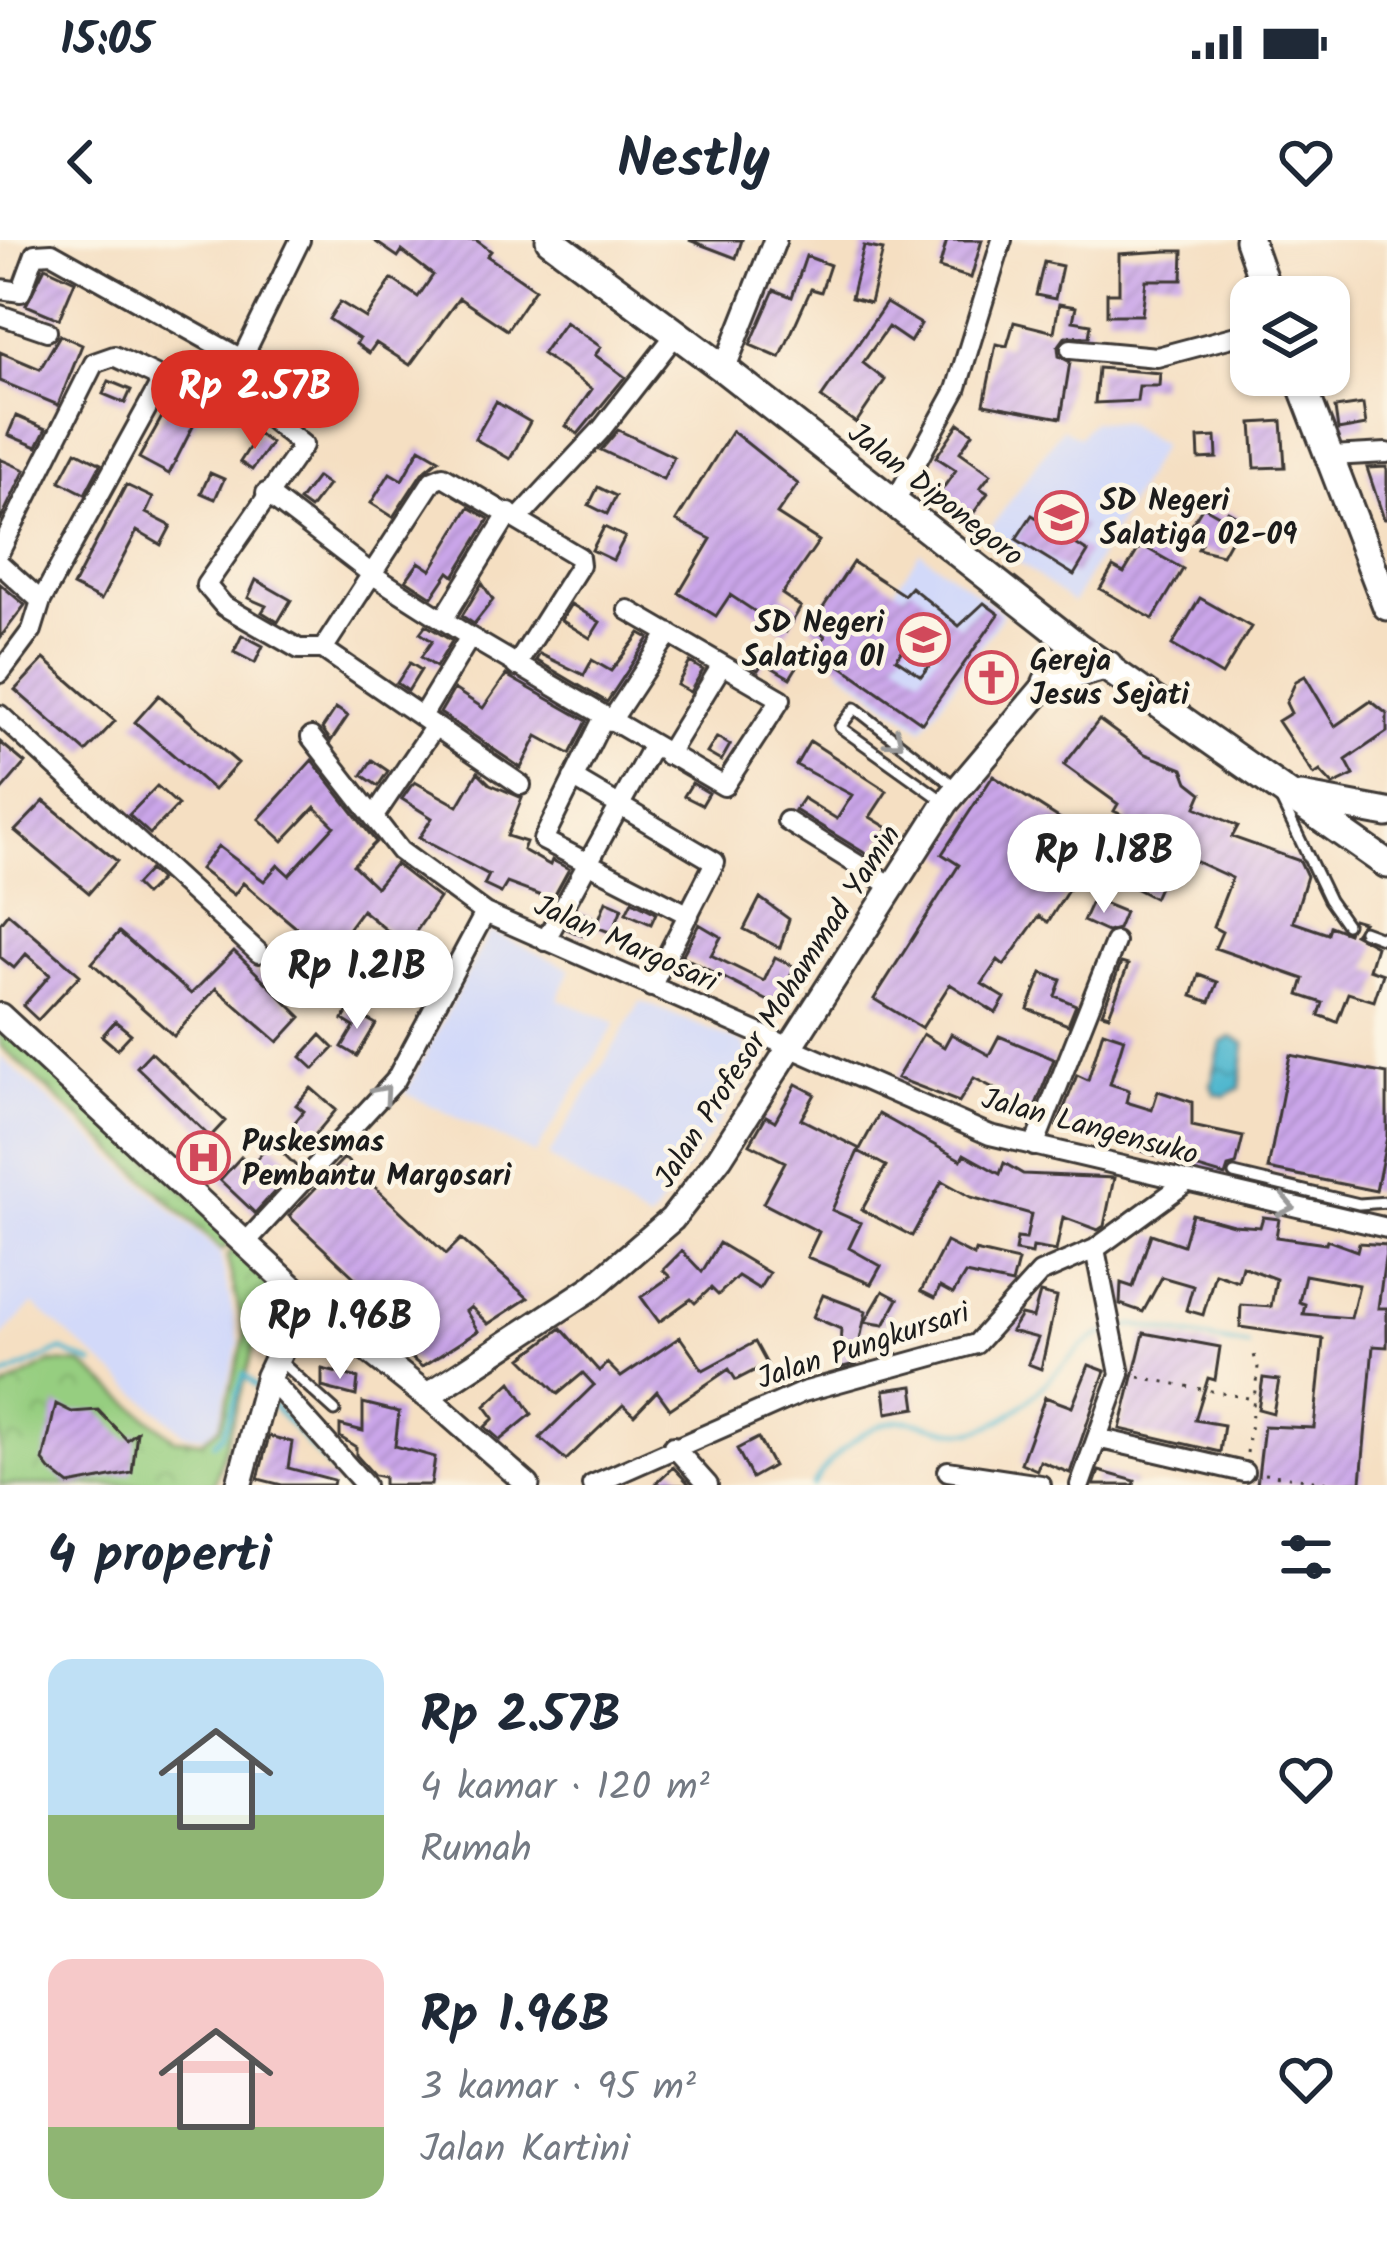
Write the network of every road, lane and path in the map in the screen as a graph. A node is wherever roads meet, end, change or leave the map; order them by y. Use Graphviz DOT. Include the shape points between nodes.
graph roads {
  1 [pos="300,240"];
  2 [pos="550,240"];
  3 [pos="775,240"];
  4 [pos="1001,240"];
  5 [pos="1249,240"];
  6 [pos="55,246"];
  7 [pos="1262,276"];
  8 [pos="0,289"];
  9 [pos="0,316"];
  10 [pos="47,331"];
  11 [pos="676,334"];
  12 [pos="1230,338"];
  13 [pos="1071,349"];
  14 [pos="240,358"];
  15 [pos="724,369"];
  16 [pos="1306,396"];
  17 [pos="1387,453"];
  18 [pos="1330,456"];
  19 [pos="266,493"];
  20 [pos="894,503"];
  21 [pos="514,516"];
  22 [pos="0,551"];
  23 [pos="0,564"];
  24 [pos="373,574"];
  25 [pos="41,601"];
  26 [pos="1387,606"];
  27 [pos="628,610"];
  28 [pos="443,620"];
  29 [pos="1050,625"];
  30 [pos="668,633"];
  31 [pos="470,638"];
  32 [pos="1078,647"];
  33 [pos="323,649"];
  34 [pos="1108,664"];
  35 [pos="722,665"];
  36 [pos="516,666"];
  37 [pos="0,673"];
  38 [pos="1052,677"];
  39 [pos="0,715"];
  40 [pos="608,719"];
  41 [pos="429,721"];
  42 [pos="311,736"];
  43 [pos="660,750"];
  44 [pos="573,778"];
  45 [pos="521,785"];
  46 [pos="1281,790"];
  47 [pos="952,795"];
  48 [pos="619,804"];
  49 [pos="375,814"];
  50 [pos="1387,817"];
  51 [pos="787,820"];
  52 [pos="1387,864"];
  53 [pos="586,865"];
  54 [pos="892,886"];
  55 [pos="485,913"];
  56 [pos="689,915"];
  57 [pos="1346,924"];
  58 [pos="1363,931"];
  59 [pos="1387,940"];
  60 [pos="545,941"];
  61 [pos="1114,942"];
  62 [pos="259,953"];
  63 [pos="651,987"];
  64 [pos="0,1016"];
  65 [pos="788,1048"];
  66 [pos="1034,1146"];
  67 [pos="1234,1174"];
  68 [pos="1184,1184"];
  69 [pos="1387,1202"];
  70 [pos="1387,1228"];
  71 [pos="247,1241"];
  72 [pos="1096,1249"];
  73 [pos="305,1299"];
  74 [pos="1253,1352"];
  75 [pos="271,1371"];
  76 [pos="1120,1374"];
  77 [pos="427,1396"];
  78 [pos="1253,1399"];
  79 [pos="335,1411"];
  80 [pos="1096,1438"];
  81 [pos="673,1446"];
  82 [pos="948,1471"];
  83 [pos="1244,1472"];
  84 [pos="239,1485"];
  85 [pos="365,1485"];
  86 [pos="528,1485"];
  87 [pos="592,1485"];
  88 [pos="708,1485"];
  89 [pos="1042,1485"];
  90 [pos="1080,1485"];
  91 [pos="1355,1485"];
  1 -- 14 [label="street"];
  2 -- 11 [label="main road, Jalan Diponegoro"];
  3 -- 15 [label="street"];
  4 -- 20 [label="street" via="956,390"];
  5 -- 7 [label="main road"];
  6 -- 8 [label="street" via="35,254 21,292"];
  6 -- 14 [label="street"];
  9 -- 10 [label="street"];
  11 -- 15 [label="main road, Jalan Diponegoro"];
  11 -- 21 [label="street" via="600,431"];
  12 -- 13 [label="street" via="1157,358"];
  14 -- 19 [label="street" via="231,391 303,442"];
  15 -- 20 [label="main road, Jalan Diponegoro"];
  16 -- 18 [label="main road"];
  17 -- 18 [label="street"];
  18 -- 26 [label="main road"];
  19 -- 24 [label="street"];
  19 -- 33 [label="street" via="214,568 208,593 299,649"];
  20 -- 29 [label="main road, Jalan Diponegoro"];
  21 -- 24 [label="street" via="438,476"];
  21 -- 28 [label="street"];
  21 -- 36 [label="street" via="580,562"];
  22 -- 25 [label="street" via="94,364 114,356 156,376 159,386"];
  23 -- 25 [label="street"];
  24 -- 28 [label="street"];
  24 -- 33 [label="street"];
  25 -- 37 [label="street" via="32,630"];
  27 -- 30 [label="street"];
  28 -- 31 [label="street"];
  29 -- 32 [label="main road, Jalan Diponegoro"];
  29 -- 38 [label="main road"];
  30 -- 35 [label="street"];
  30 -- 40 [label="street"];
  31 -- 36 [label="street"];
  31 -- 41 [label="street"];
  32 -- 34 [label="main road, Jalan Diponegoro"];
  32 -- 38 [label="main road, Jalan Profesor Mohammad Yamin"];
  33 -- 41 [label="street"];
  34 -- 38 [label="main road"];
  34 -- 46 [label="main road, Jalan Diponegoro"];
  35 -- 43 [label="street"];
  35 -- 43 [label="street" via="781,702 724,786"];
  36 -- 40 [label="street"];
  38 -- 47 [label="main road, Jalan Profesor Mohammad Yamin"];
  39 -- 62 [label="street"];
  40 -- 43 [label="street"];
  40 -- 44 [label="street"];
  41 -- 45 [label="street"];
  41 -- 49 [label="street"];
  42 -- 49 [label="street"];
  43 -- 48 [label="street"];
  44 -- 48 [label="street"];
  44 -- 53 [label="street" via="542,838"];
  46 -- 50 [label="main road, Jalan Diponegoro"];
  46 -- 52 [label="main road, Jalan Diponegoro"];
  46 -- 57 [label="lane"];
  47 -- 47 [label="lane, one-way" via="841,727 855,708"];
  47 -- 54 [label="main road, Jalan Profesor Mohammad Yamin"];
  48 -- 53 [label="street"];
  48 -- 56 [label="street" via="715,862"];
  49 -- 55 [label="street" via="400,850"];
  50 -- 52 [label="main road"];
  51 -- 54 [label="street"];
  53 -- 56 [label="street"];
  53 -- 60 [label="street"];
  54 -- 65 [label="main road, Jalan Profesor Mohammad Yamin"];
  55 -- 60 [label="street, Jalan Margosari"];
  71 -- 55 [label="street, Jalan Margosari, one-way" via="395,1081"];
  56 -- 63 [label="street"];
  58 -- 59 [label="lane"];
  60 -- 63 [label="street, Jalan Margosari"];
  61 -- 66 [label="street"];
  63 -- 65 [label="street, Jalan Margosari"];
  64 -- 71 [label="main road"];
  65 -- 66 [label="street, Jalan Langensuko" via="990,1135"];
  65 -- 77 [label="main road, Jalan Profesor Mohammad Yamin" via="672,1219 592,1286"];
  66 -- 68 [label="street, Jalan Langensuko"];
  67 -- 69 [label="lane" via="1359,1204"];
  68 -- 70 [label="street, Jalan Langensuko, one-way"];
  68 -- 72 [label="street, Jalan Pungkursari"];
  71 -- 73 [label="main road"];
  72 -- 76 [label="street"];
  72 -- 81 [label="street, Jalan Pungkursari" via="1035,1277 976,1345 803,1392"];
  73 -- 75 [label="main road"];
  73 -- 77 [label="main road"];
  74 -- 78 [label="path"];
  75 -- 79 [label="lane"];
  75 -- 84 [label="main road"];
  75 -- 85 [label="street"];
  76 -- 78 [label="path"];
  76 -- 80 [label="street"];
  77 -- 86 [label="street"];
  78 -- 83 [label="path"];
  80 -- 83 [label="street"];
  80 -- 90 [label="street"];
  81 -- 87 [label="street, Jalan Pungkursari"];
  81 -- 88 [label="street"];
  82 -- 89 [label="street"];
  83 -- 91 [label="path"];
}
